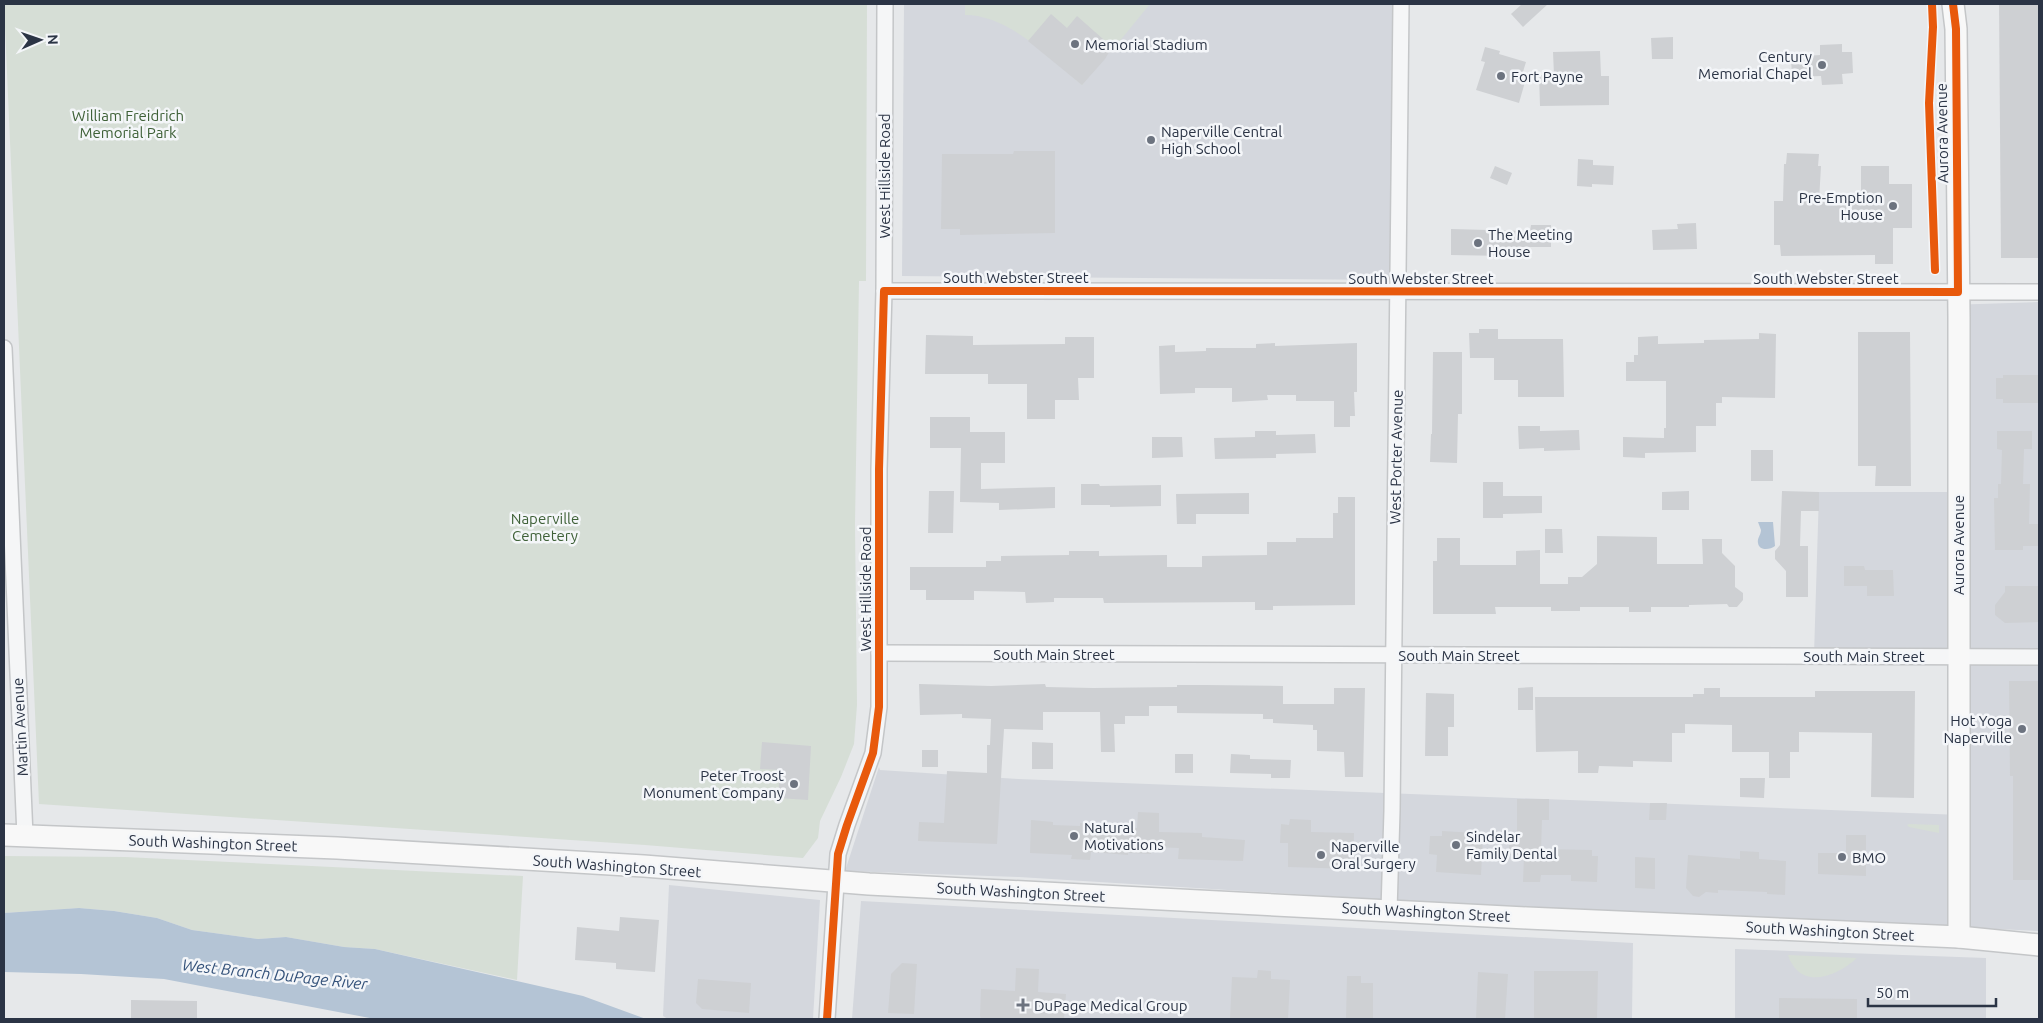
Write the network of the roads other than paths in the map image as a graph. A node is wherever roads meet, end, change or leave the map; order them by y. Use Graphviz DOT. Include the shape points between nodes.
graph roads {
  1 [pos="885,4"];
  2 [pos="1401,4"];
  3 [pos="1953,4"];
  4 [pos="884,291"];
  5 [pos="1398,292"];
  6 [pos="1958,292"];
  7 [pos="2039,292"];
  8 [pos="4,348"];
  9 [pos="879,653"];
  10 [pos="1394,655"];
  11 [pos="1958,657"];
  12 [pos="2039,657"];
  13 [pos="4,834"];
  14 [pos="25,836"];
  15 [pos="836,881"];
  16 [pos="1390,911"];
  17 [pos="1959,937"];
  18 [pos="2039,945"];
  19 [pos="827,1019"];
  1 -- 4 [label="street, West Hillside Road"];
  2 -- 5 [label="street, West Porter Avenue"];
  3 -- 6 [label="main road, Aurora Avenue" via="1956,30"];
  4 -- 5 [label="street, South Webster Street"];
  4 -- 9 [label="street, West Hillside Road" via="879,469"];
  5 -- 6 [label="street, South Webster Street"];
  5 -- 10 [label="street, West Porter Avenue"];
  6 -- 7 [label="street, South Webster Street"];
  6 -- 11 [label="main road, Aurora Avenue"];
  8 -- 14 [label="street, Martin Avenue"];
  9 -- 10 [label="street, South Main Street"];
  9 -- 15 [label="street, West Hillside Road" via="879,708 873,753 838,854"];
  10 -- 11 [label="street, South Main Street"];
  10 -- 16 [label="street, West Porter Avenue"];
  11 -- 12 [label="street, South Main Street"];
  11 -- 17 [label="main road, Aurora Avenue"];
  13 -- 14 [label="main road, South Washington Street"];
  14 -- 15 [label="main road, South Washington Street" via="337,848"];
  15 -- 16 [label="main road, South Washington Street"];
  15 -- 19 [label="street, West Hillside Road"];
  16 -- 17 [label="main road, South Washington Street"];
  17 -- 18 [label="main road, South Washington Street"];
}
